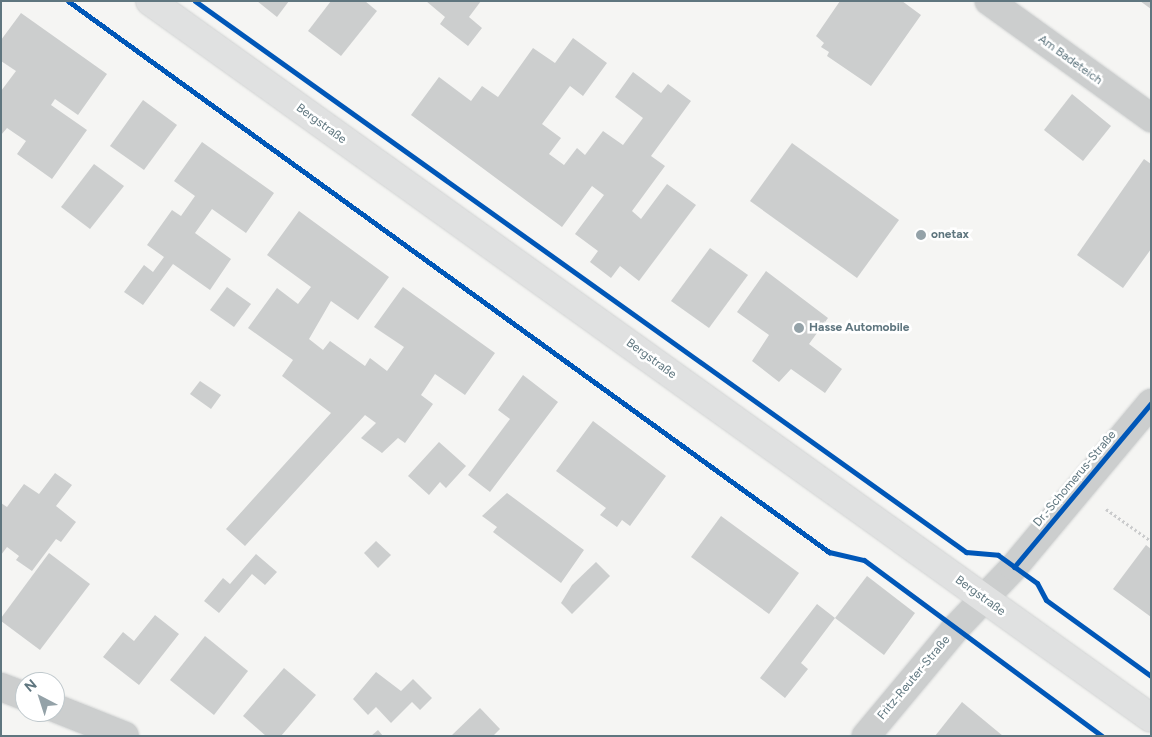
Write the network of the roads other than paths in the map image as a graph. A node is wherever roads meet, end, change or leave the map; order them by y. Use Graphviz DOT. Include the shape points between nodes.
graph roads {
  1 [pos="150,1"];
  2 [pos="989,1"];
  3 [pos="1151,118"];
  4 [pos="1151,403"];
  5 [pos="983,598"];
  6 [pos="1,687"];
  7 [pos="15,692"];
  8 [pos="65,712"];
  9 [pos="1151,718"];
  10 [pos="125,736"];
  11 [pos="866,736"];
  1 -- 5 [label="main road, Bergstraße"];
  2 -- 3 [label="street, Am Badeteich"];
  4 -- 5 [label="street, Dr.-Schomerus-Straße"];
  5 -- 9 [label="main road, Bergstraße"];
  5 -- 11 [label="street, Fritz-Reuter-Straße"];
  6 -- 7 [label="street"];
  8 -- 10 [label="street"];
}
